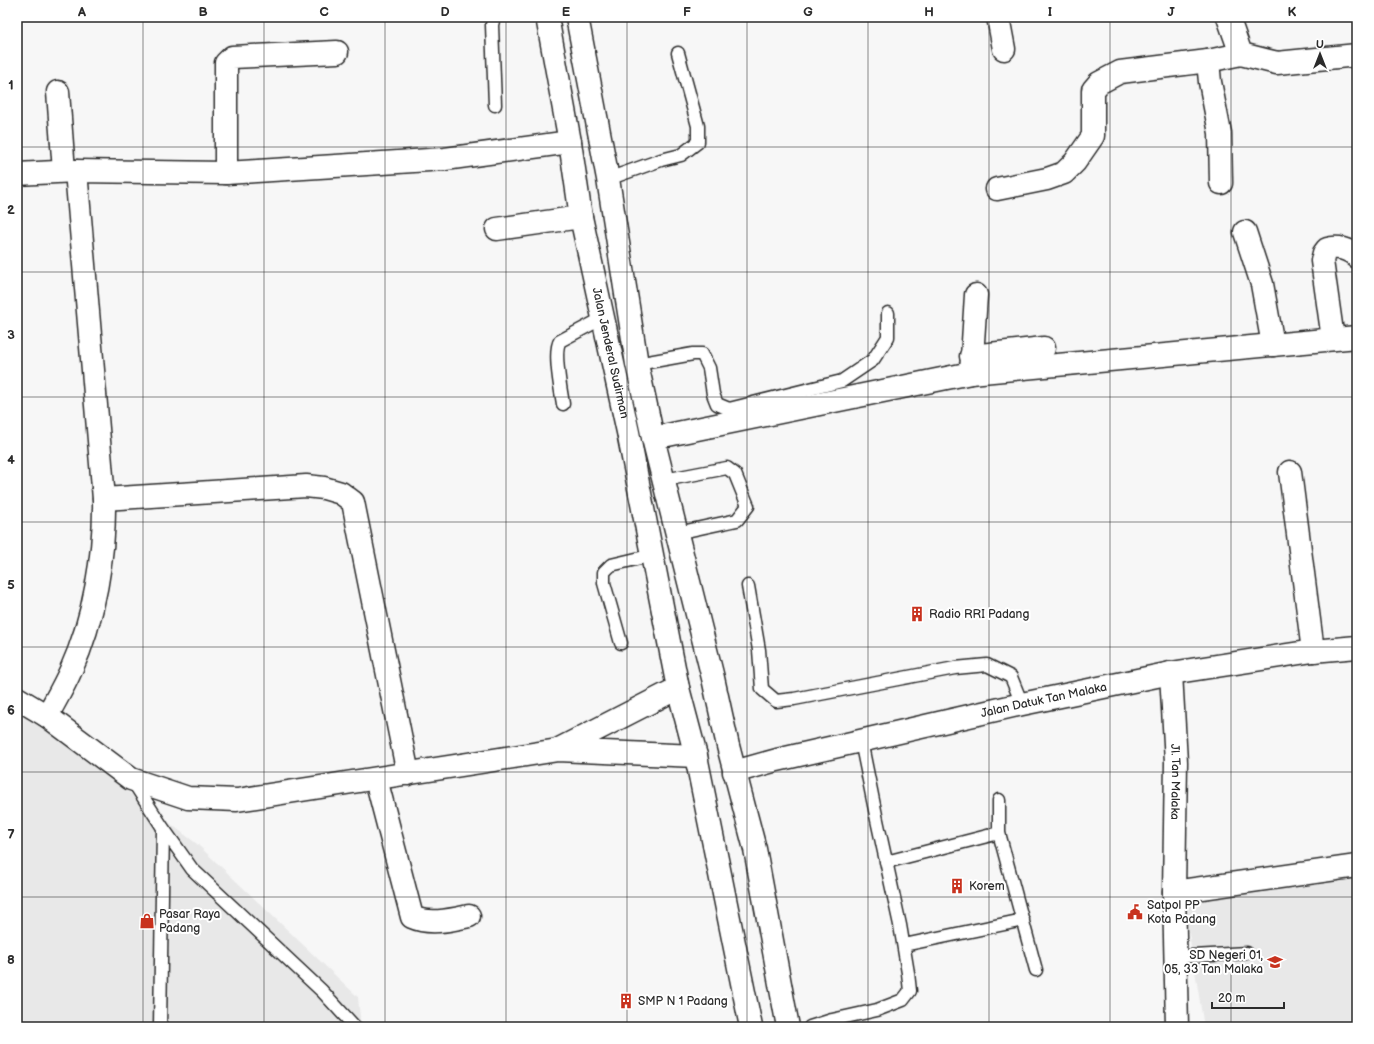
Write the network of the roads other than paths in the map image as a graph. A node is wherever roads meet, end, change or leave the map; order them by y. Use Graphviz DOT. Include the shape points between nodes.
graph roads {
  1 [pos="494,17"];
  2 [pos="546,17"];
  3 [pos="577,17"];
  4 [pos="998,17"];
  5 [pos="1228,17"];
  6 [pos="1004,49"];
  7 [pos="338,52"];
  8 [pos="678,53"];
  9 [pos="1241,54"];
  10 [pos="1357,55"];
  11 [pos="1208,61"];
  12 [pos="58,92"];
  13 [pos="495,104"];
  14 [pos="570,142"];
  15 [pos="70,171"];
  16 [pos="226,173"];
  17 [pos="17,174"];
  18 [pos="608,179"];
  19 [pos="1221,183"];
  20 [pos="996,189"];
  21 [pos="582,217"];
  22 [pos="497,229"];
  23 [pos="1245,232"];
  24 [pos="1357,257"];
  25 [pos="976,295"];
  26 [pos="888,313"];
  27 [pos="603,318"];
  28 [pos="1357,337"];
  29 [pos="1333,339"];
  30 [pos="1273,345"];
  31 [pos="1044,348"];
  32 [pos="637,364"];
  33 [pos="971,364"];
  34 [pos="563,404"];
  35 [pos="653,438"];
  36 [pos="1290,472"];
  37 [pos="664,480"];
  38 [pos="104,499"];
  39 [pos="677,534"];
  40 [pos="653,555"];
  41 [pos="748,586"];
  42 [pos="621,643"];
  43 [pos="1357,647"];
  44 [pos="1313,651"];
  45 [pos="1171,673"];
  46 [pos="678,688"];
  47 [pos="17,698"];
  48 [pos="1022,704"];
  49 [pos="47,716"];
  50 [pos="861,741"];
  51 [pos="558,750"];
  52 [pos="696,756"];
  53 [pos="734,772"];
  54 [pos="408,774"];
  55 [pos="131,780"];
  56 [pos="376,780"];
  57 [pos="998,800"];
  58 [pos="163,828"];
  59 [pos="999,833"];
  60 [pos="886,862"];
  61 [pos="1357,866"];
  62 [pos="1174,892"];
  63 [pos="469,916"];
  64 [pos="1023,920"];
  65 [pos="904,945"];
  66 [pos="1247,953"];
  67 [pos="1175,957"];
  68 [pos="1036,970"];
  69 [pos="160,1027"];
  70 [pos="355,1027"];
  71 [pos="751,1027"];
  72 [pos="788,1027"];
  73 [pos="810,1027"];
  74 [pos="1177,1027"];
  1 -- 13 [label="lane" via="492,25"];
  2 -- 14 [label="street, Jalan Jenderal Sudirman"];
  3 -- 18 [label="street"];
  4 -- 6 [label="street"];
  5 -- 9 [label="street"];
  7 -- 16 [label="street" via="232,57 226,63"];
  8 -- 18 [label="lane" via="698,126 698,142 681,155"];
  9 -- 10 [label="street" via="1277,63"];
  9 -- 11 [label="street"];
  11 -- 19 [label="street" via="1220,133"];
  11 -- 20 [label="street" via="1120,72 1099,83 1093,90 1093,136 1075,162 1064,173 1047,179"];
  12 -- 15 [label="street"];
  14 -- 16 [label="street" via="445,159"];
  14 -- 21 [label="street, Jalan Jenderal Sudirman"];
  15 -- 16 [label="street"];
  15 -- 17 [label="street"];
  15 -- 38 [label="street"];
  18 -- 32 [label="street"];
  21 -- 22 [label="street"];
  21 -- 27 [label="street, Jalan Jenderal Sudirman"];
  23 -- 30 [label="street" via="1262,284"];
  24 -- 29 [label="street" via="1338,248 1327,249 1322,257"];
  25 -- 33 [label="street"];
  26 -- 32 [label="lane" via="888,337 872,360 842,381 729,409 717,404 713,394 710,368 702,354"];
  27 -- 34 [label="lane" via="558,344"];
  27 -- 40 [label="street, Jalan Jenderal Sudirman"];
  28 -- 29 [label="street"];
  29 -- 30 [label="street"];
  30 -- 33 [label="street"];
  31 -- 33 [label="street"];
  32 -- 35 [label="street"];
  33 -- 35 [label="street"];
  35 -- 37 [label="street"];
  36 -- 44 [label="street"];
  37 -- 39 [label="street"];
  37 -- 39 [label="lane" via="727,468 735,474 748,506 737,520"];
  38 -- 49 [label="street" via="102,540 94,598 72,669"];
  38 -- 54 [label="street" via="306,486 341,493 353,502"];
  39 -- 53 [label="street"];
  40 -- 42 [label="lane" via="611,565 604,572 604,583"];
  40 -- 46 [label="street, Jalan Jenderal Sudirman"];
  41 -- 48 [label="lane" via="759,650 762,689 776,701 794,700 955,668 987,665 1011,677"];
  43 -- 44 [label="street, Jalan Datuk Tan Malaka"];
  44 -- 45 [label="street, Jalan Datuk Tan Malaka"];
  45 -- 48 [label="street, Jalan Datuk Tan Malaka"];
  45 -- 62 [label="street, Jl. Tan Malaka" via="1176,762"];
  46 -- 51 [label="street"];
  46 -- 52 [label="street, Jalan Jenderal Sudirman"];
  47 -- 49 [label="street"];
  48 -- 50 [label="street, Jalan Datuk Tan Malaka"];
  49 -- 55 [label="street"];
  50 -- 53 [label="street, Jalan Datuk Tan Malaka"];
  50 -- 60 [label="lane"];
  51 -- 52 [label="street"];
  51 -- 54 [label="street"];
  52 -- 71 [label="street, Jalan Jenderal Sudirman"];
  53 -- 72 [label="street" via="754,849"];
  54 -- 56 [label="street"];
  55 -- 56 [label="street" via="188,798 237,800"];
  55 -- 58 [label="lane"];
  56 -- 63 [label="street" via="412,917 443,921"];
  57 -- 59 [label="lane"];
  58 -- 69 [label="lane"];
  58 -- 70 [label="lane" via="192,869 322,991"];
  59 -- 60 [label="lane"];
  59 -- 64 [label="lane"];
  60 -- 65 [label="lane"];
  61 -- 62 [label="street"];
  62 -- 67 [label="street, Jl. Tan Malaka"];
  64 -- 65 [label="lane"];
  64 -- 68 [label="lane"];
  65 -- 73 [label="lane" via="910,991 903,1000 877,1010"];
  66 -- 67 [label="lane"];
  67 -- 74 [label="street, Jl. Tan Malaka"];
}
